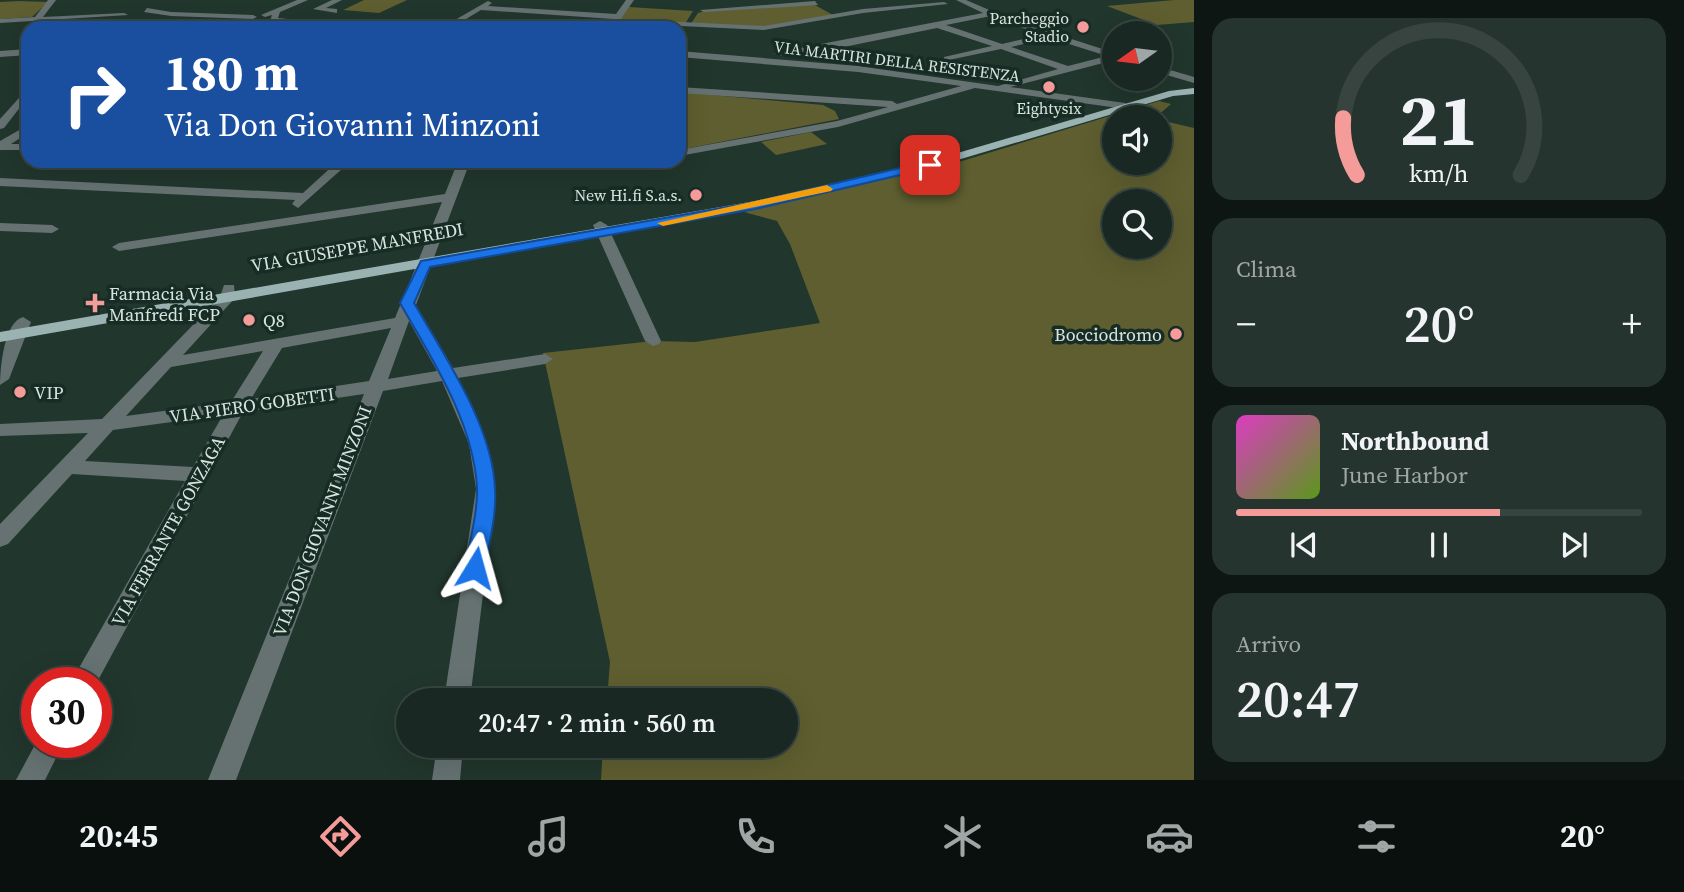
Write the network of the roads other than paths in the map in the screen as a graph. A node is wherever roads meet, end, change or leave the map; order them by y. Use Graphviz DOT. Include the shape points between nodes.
graph roads {
  1 [pos="52,0"];
  2 [pos="304,0"];
  3 [pos="338,0"];
  4 [pos="492,0"];
  5 [pos="630,0"];
  6 [pos="935,0"];
  7 [pos="813,1"];
  8 [pos="962,1"];
  9 [pos="172,4"];
  10 [pos="944,4"];
  11 [pos="478,8"];
  12 [pos="234,9"];
  13 [pos="136,10"];
  14 [pos="705,10"];
  15 [pos="334,11"];
  16 [pos="994,15"];
  17 [pos="87,16"];
  18 [pos="275,16"];
  19 [pos="838,16"];
  20 [pos="220,18"];
  21 [pos="37,19"];
  22 [pos="0,21"];
  23 [pos="82,21"];
  24 [pos="208,21"];
  25 [pos="248,21"];
  26 [pos="274,21"];
  27 [pos="314,21"];
  28 [pos="457,21"];
  29 [pos="606,21"];
  30 [pos="617,21"];
  31 [pos="686,26"];
  32 [pos="940,26"];
  33 [pos="1048,36"];
  34 [pos="858,44"];
  35 [pos="999,46"];
  36 [pos="686,52"];
  37 [pos="1102,52"];
  38 [pos="16,53"];
  39 [pos="21,53"];
  40 [pos="686,53"];
  41 [pos="0,54"];
  42 [pos="868,55"];
  43 [pos="729,58"];
  44 [pos="947,60"];
  45 [pos="1102,60"];
  46 [pos="2,65"];
  47 [pos="1067,69"];
  48 [pos="1172,75"];
  49 [pos="1192,83"];
  50 [pos="976,85"];
  51 [pos="995,88"];
  52 [pos="686,91"];
  53 [pos="1053,96"];
  54 [pos="21,100"];
  55 [pos="823,101"];
  56 [pos="1110,104"];
  57 [pos="913,105"];
  58 [pos="1118,105"];
  59 [pos="1129,105"];
  60 [pos="1081,113"];
  61 [pos="1102,113"];
  62 [pos="846,122"];
  63 [pos="21,126"];
  64 [pos="0,127"];
  65 [pos="21,131"];
  66 [pos="0,146"];
  67 [pos="21,147"];
  68 [pos="686,152"];
  69 [pos="337,168"];
  70 [pos="461,168"];
  71 [pos="0,182"];
  72 [pos="306,197"];
  73 [pos="451,197"];
  74 [pos="722,208"];
  75 [pos="277,223"];
  76 [pos="0,227"];
  77 [pos="51,229"];
  78 [pos="602,229"];
  79 [pos="119,247"];
  80 [pos="426,259"];
  81 [pos="228,293"];
  82 [pos="403,313"];
  83 [pos="0,326"];
  84 [pos="21,328"];
  85 [pos="0,337"];
  86 [pos="653,341"];
  87 [pos="276,344"];
  88 [pos="545,359"];
  89 [pos="166,363"];
  90 [pos="448,374"];
  91 [pos="0,379"];
  92 [pos="374,387"];
  93 [pos="237,407"];
  94 [pos="106,426"];
  95 [pos="0,430"];
  96 [pos="67,467"];
  97 [pos="200,475"];
  98 [pos="0,538"];
  99 [pos="92,667"];
  100 [pos="459,688"];
  101 [pos="42,758"];
  102 [pos="449,758"];
  103 [pos="30,780"];
  104 [pos="222,780"];
  105 [pos="446,780"];
  1 -- 21 [label="street"];
  2 -- 18 [label="street"];
  3 -- 15 [label="street" via="317,9"];
  4 -- 11 [label="street"];
  5 -- 30 [label="street"];
  6 -- 10 [label="street"];
  7 -- 14 [label="street"];
  7 -- 19 [label="street"];
  8 -- 10 [label="street"];
  8 -- 16 [label="street"];
  9 -- 13 [label="street"];
  10 -- 19 [label="street"];
  11 -- 28 [label="street"];
  11 -- 29 [label="street"];
  12 -- 20 [label="street"];
  13 -- 17 [label="street"];
  13 -- 20 [label="street"];
  13 -- 24 [label="street"];
  16 -- 32 [label="street"];
  16 -- 33 [label="street"];
  17 -- 21 [label="street"];
  17 -- 23 [label="street"];
  18 -- 26 [label="street"];
  18 -- 27 [label="street"];
  19 -- 31 [label="street" via="750,29"];
  20 -- 25 [label="street"];
  21 -- 22 [label="street"];
  32 -- 34 [label="street"];
  32 -- 35 [label="street"];
  33 -- 35 [label="street"];
  33 -- 37 [label="street"];
  34 -- 36 [label="street, VIA MARTIRI DELLA RESISTENZA" via="747,54"];
  34 -- 42 [label="street"];
  34 -- 43 [label="street" via="791,57"];
  35 -- 44 [label="street"];
  35 -- 47 [label="street"];
  38 -- 39 [label="street"];
  38 -- 41 [label="street"];
  38 -- 46 [label="street"];
  40 -- 43 [label="street, VIA MARTIRI DELLA RESISTENZA"];
  43 -- 50 [label="street, VIA MARTIRI DELLA RESISTENZA" via="878,67"];
  45 -- 47 [label="street"];
  47 -- 51 [label="street"];
  48 -- 49 [label="street"];
  49 -- 56 [label="main road, VIA GIUSEPPE MANFREDI"];
  49 -- 59 [label="main road, VIA GIUSEPPE MANFREDI"];
  50 -- 51 [label="street, VIA MARTIRI DELLA RESISTENZA"];
  50 -- 57 [label="street"];
  51 -- 53 [label="street, VIA MARTIRI DELLA RESISTENZA"];
  52 -- 55 [label="street"];
  53 -- 56 [label="street, VIA MARTIRI DELLA RESISTENZA"];
  53 -- 60 [label="street" via="1079,104 1084,108"];
  54 -- 64 [label="street"];
  55 -- 57 [label="street"];
  55 -- 62 [label="street" via="840,108 848,117"];
  56 -- 58 [label="street, VIA MARTIRI DELLA RESISTENZA"];
  56 -- 60 [label="main road, VIA GIUSEPPE MANFREDI"];
  57 -- 62 [label="street"];
  60 -- 74 [label="main road, VIA GIUSEPPE MANFREDI"];
  61 -- 74 [label="main road, VIA GIUSEPPE MANFREDI" via="930,165"];
  62 -- 68 [label="street"];
  63 -- 64 [label="street"];
  65 -- 66 [label="street"];
  66 -- 67 [label="street"];
  69 -- 72 [label="street"];
  70 -- 73 [label="street, VIA DON GIOVANNI MINZONI"];
  71 -- 72 [label="street"];
  72 -- 75 [label="street"];
  73 -- 75 [label="street"];
  73 -- 80 [label="street, VIA DON GIOVANNI MINZONI"];
  74 -- 78 [label="main road, VIA GIUSEPPE MANFREDI"];
  75 -- 79 [label="street"];
  76 -- 77 [label="street"];
  78 -- 80 [label="main road, VIA GIUSEPPE MANFREDI"];
  78 -- 86 [label="street"];
  80 -- 81 [label="main road, VIA GIUSEPPE MANFREDI"];
  80 -- 82 [label="street, VIA DON GIOVANNI MINZONI"];
  81 -- 84 [label="main road, VIA GIUSEPPE MANFREDI"];
  81 -- 89 [label="street"];
  82 -- 87 [label="street"];
  82 -- 90 [label="street"];
  82 -- 92 [label="street, VIA DON GIOVANNI MINZONI"];
  83 -- 84 [label="main road, VIA GIUSEPPE MANFREDI"];
  84 -- 85 [label="main road, VIA GIUSEPPE MANFREDI"];
  84 -- 91 [label="street"];
  87 -- 89 [label="street"];
  87 -- 93 [label="street, VIA FERRANTE GONZAGA"];
  88 -- 90 [label="street, VIA PIERO GOBETTI"];
  89 -- 94 [label="street"];
  90 -- 92 [label="street, VIA PIERO GOBETTI"];
  90 -- 100 [label="street" via="478,444 486,489"];
  92 -- 93 [label="street, VIA PIERO GOBETTI"];
  92 -- 104 [label="street, VIA DON GIOVANNI MINZONI"];
  93 -- 94 [label="street, VIA PIERO GOBETTI"];
  93 -- 97 [label="street, VIA FERRANTE GONZAGA"];
  94 -- 95 [label="street, VIA PIERO GOBETTI"];
  94 -- 96 [label="street"];
  96 -- 97 [label="street"];
  96 -- 98 [label="street"];
  97 -- 99 [label="street, VIA FERRANTE GONZAGA"];
  101 -- 103 [label="street"];
  102 -- 105 [label="street"];
}
